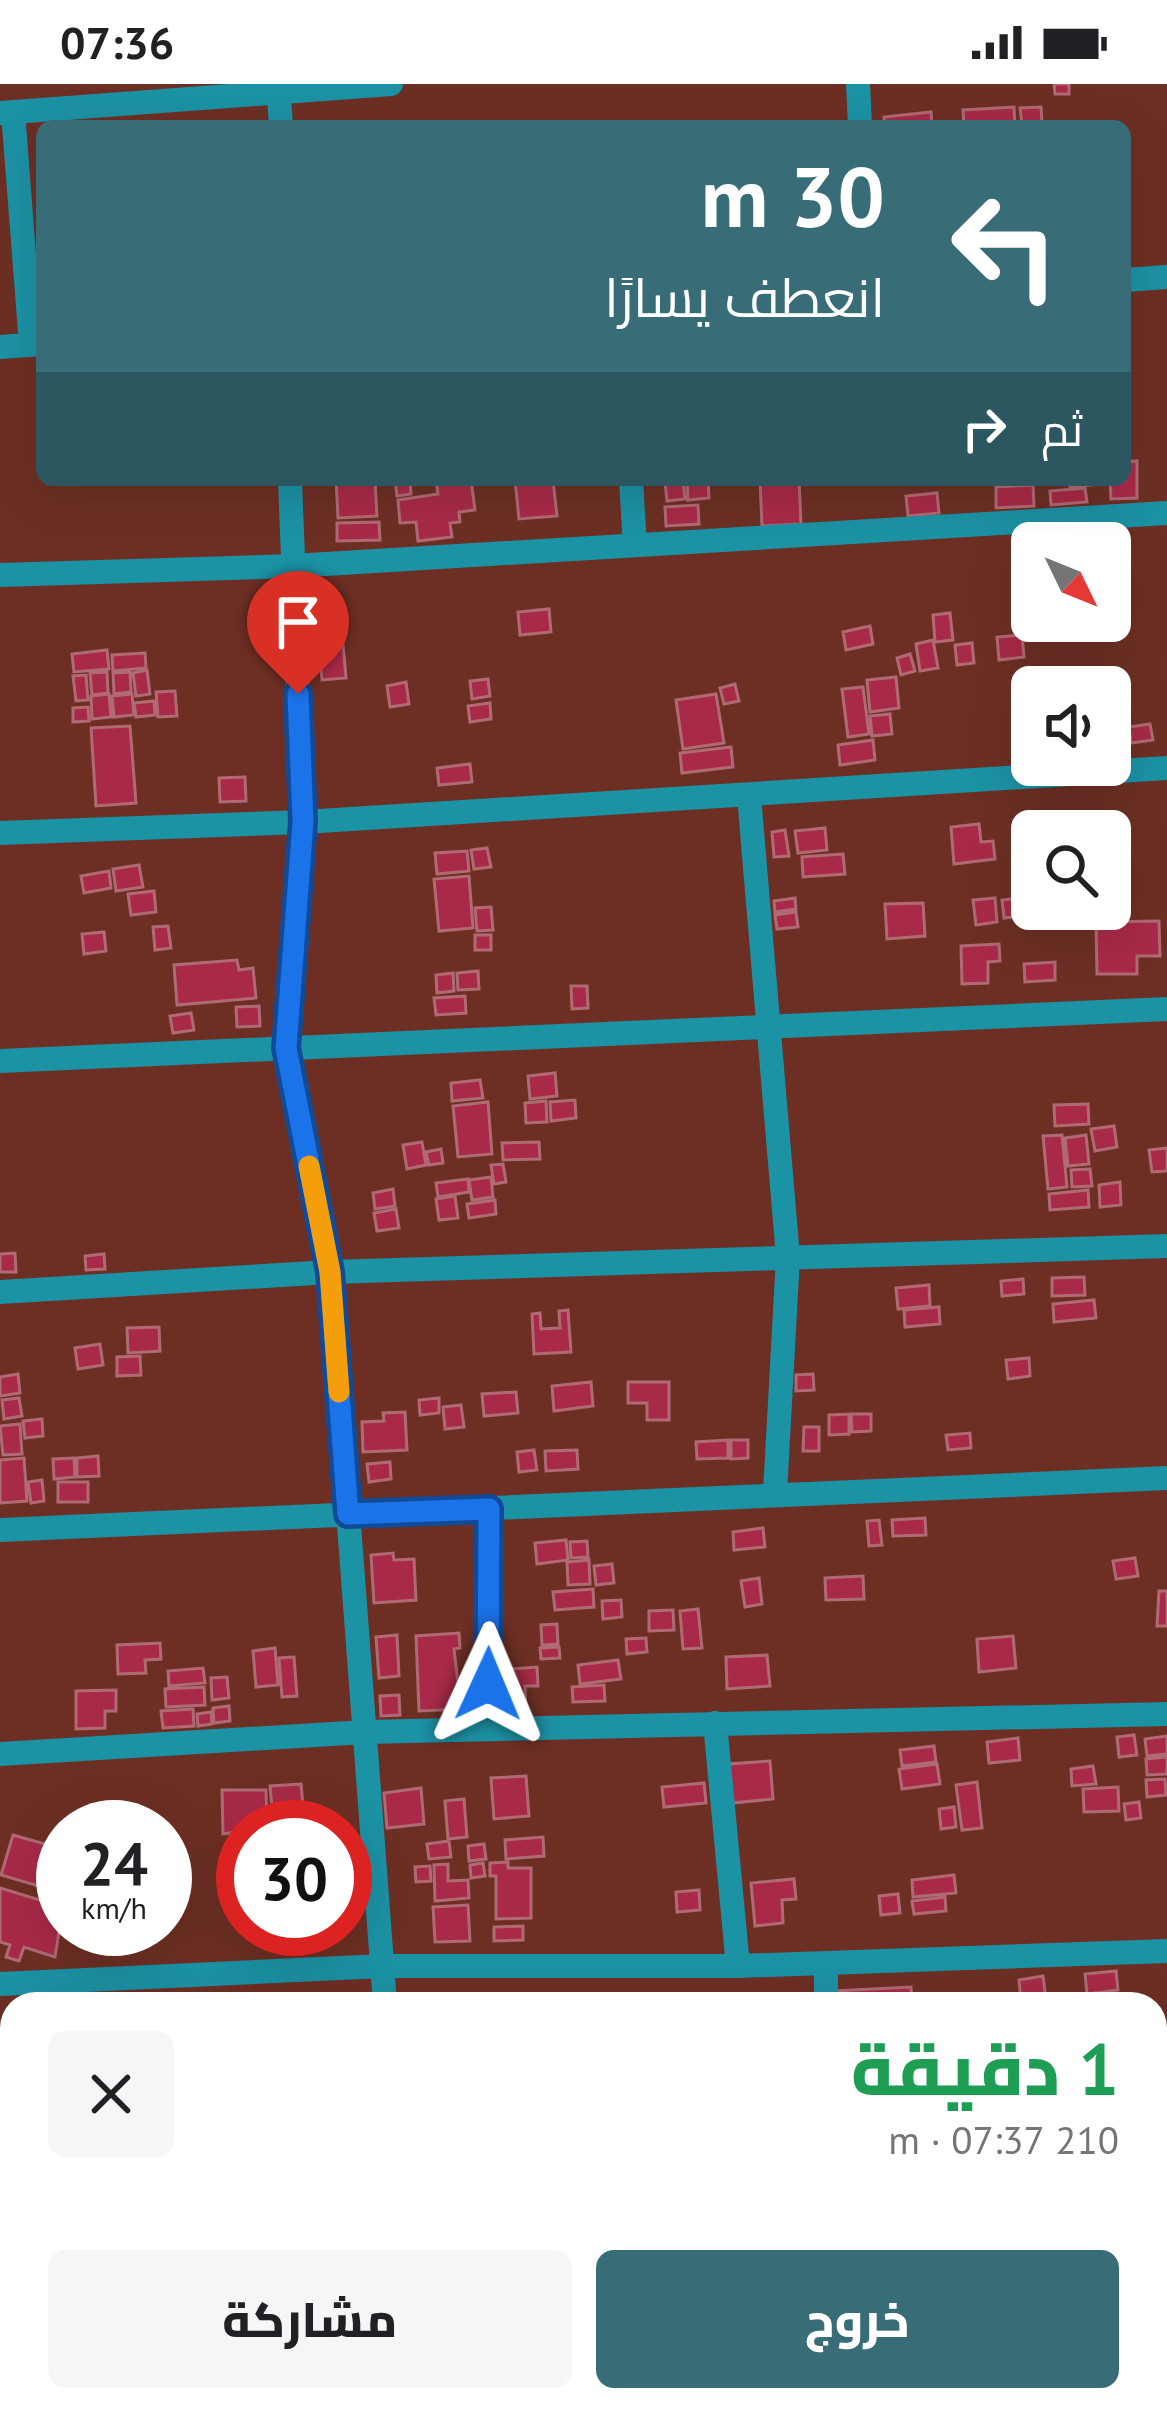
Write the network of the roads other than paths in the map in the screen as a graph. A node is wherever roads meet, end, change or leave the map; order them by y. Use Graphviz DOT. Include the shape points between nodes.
graph roads {
  1 [pos="391,84"];
  2 [pos="858,84"];
  3 [pos="279,87"];
  4 [pos="7,112"];
  5 [pos="280,120"];
  6 [pos="860,120"];
  7 [pos="1167,277"];
  8 [pos="1131,280"];
  9 [pos="36,345"];
  10 [pos="0,347"];
  11 [pos="290,486"];
  12 [pos="631,486"];
  13 [pos="1167,513"];
  14 [pos="635,545"];
  15 [pos="293,566"];
  16 [pos="0,575"];
  17 [pos="1167,768"];
  18 [pos="749,796"];
  19 [pos="303,822"];
  20 [pos="0,833"];
  21 [pos="1167,1009"];
  22 [pos="770,1026"];
  23 [pos="286,1048"];
  24 [pos="0,1061"];
  25 [pos="1167,1246"];
  26 [pos="788,1257"];
  27 [pos="330,1272"];
  28 [pos="0,1292"];
  29 [pos="1167,1478"];
  30 [pos="775,1493"];
  31 [pos="489,1509"];
  32 [pos="348,1514"];
  33 [pos="0,1530"];
  34 [pos="1167,1714"];
  35 [pos="715,1723"];
  36 [pos="487,1728"];
  37 [pos="365,1732"];
  38 [pos="0,1754"];
  39 [pos="1167,1951"];
  40 [pos="826,1964"];
  41 [pos="382,1966"];
  42 [pos="738,1966"];
  43 [pos="0,1984"];
  44 [pos="384,1992"];
  45 [pos="826,1992"];
  1 -- 3 [label="street"];
  2 -- 6 [label="street"];
  3 -- 4 [label="street"];
  3 -- 5 [label="street"];
  4 -- 9 [label="street"];
  7 -- 8 [label="street"];
  9 -- 10 [label="street"];
  11 -- 15 [label="street"];
  12 -- 14 [label="street"];
  13 -- 14 [label="street"];
  14 -- 15 [label="street"];
  15 -- 16 [label="street"];
  15 -- 19 [label="street"];
  17 -- 18 [label="street"];
  18 -- 19 [label="street"];
  18 -- 22 [label="street"];
  19 -- 20 [label="street"];
  19 -- 23 [label="street"];
  21 -- 22 [label="street"];
  22 -- 23 [label="street"];
  22 -- 26 [label="street"];
  23 -- 24 [label="street"];
  23 -- 27 [label="street"];
  25 -- 26 [label="street"];
  26 -- 27 [label="street"];
  26 -- 30 [label="street"];
  27 -- 28 [label="street"];
  27 -- 32 [label="street"];
  29 -- 30 [label="street"];
  30 -- 31 [label="street"];
  31 -- 32 [label="street"];
  31 -- 36 [label="street"];
  32 -- 33 [label="street"];
  32 -- 37 [label="street"];
  34 -- 35 [label="street"];
  35 -- 36 [label="street"];
  35 -- 42 [label="street"];
  36 -- 37 [label="street"];
  37 -- 38 [label="street"];
  37 -- 41 [label="street"];
  39 -- 40 [label="street"];
  40 -- 42 [label="street"];
  40 -- 45 [label="street"];
  41 -- 42 [label="street"];
  41 -- 43 [label="street"];
  41 -- 44 [label="street"];
}
